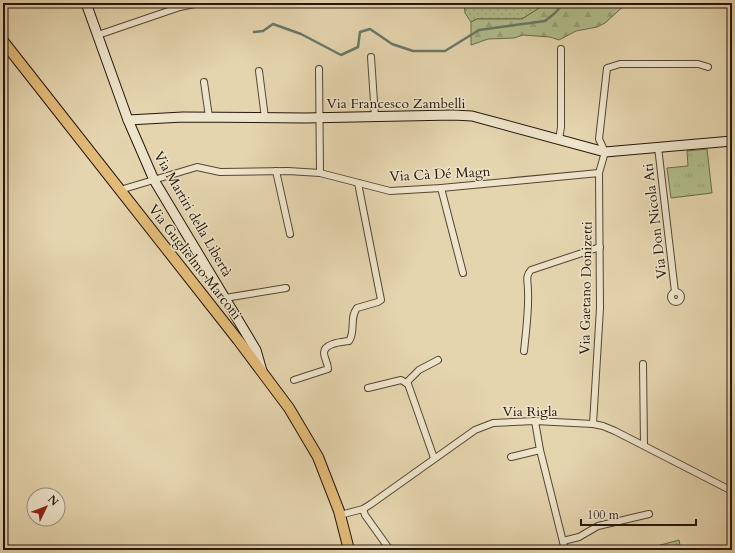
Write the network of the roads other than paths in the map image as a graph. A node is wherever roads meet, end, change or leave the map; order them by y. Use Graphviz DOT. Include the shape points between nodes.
graph roads {
  1 [pos="86,3"];
  2 [pos="199,3"];
  3 [pos="180,5"];
  4 [pos="98,35"];
  5 [pos="3,41"];
  6 [pos="561,49"];
  7 [pos="372,57"];
  8 [pos="708,67"];
  9 [pos="319,69"];
  10 [pos="260,70"];
  11 [pos="204,82"];
  12 [pos="209,117"];
  13 [pos="375,117"];
  14 [pos="265,118"];
  15 [pos="319,118"];
  16 [pos="128,120"];
  17 [pos="559,140"];
  18 [pos="732,141"];
  19 [pos="658,147"];
  20 [pos="604,152"];
  21 [pos="276,171"];
  22 [pos="320,173"];
  23 [pos="599,173"];
  24 [pos="154,180"];
  25 [pos="358,183"];
  26 [pos="441,188"];
  27 [pos="120,190"];
  28 [pos="290,234"];
  29 [pos="600,247"];
  30 [pos="463,273"];
  31 [pos="286,288"];
  32 [pos="675,292"];
  33 [pos="226,298"];
  34 [pos="240,323"];
  35 [pos="238,340"];
  36 [pos="524,351"];
  37 [pos="438,360"];
  38 [pos="643,364"];
  39 [pos="263,372"];
  40 [pos="294,380"];
  41 [pos="406,383"];
  42 [pos="368,388"];
  43 [pos="535,421"];
  44 [pos="594,424"];
  45 [pos="644,445"];
  46 [pos="540,450"];
  47 [pos="511,457"];
  48 [pos="434,458"];
  49 [pos="732,491"];
  50 [pos="363,509"];
  51 [pos="649,514"];
  52 [pos="340,515"];
  53 [pos="563,541"];
  54 [pos="349,550"];
  55 [pos="390,550"];
  56 [pos="565,550"];
  1 -- 4 [label="main road, Via Martiri della Libertà"];
  2 -- 3 [label="street"];
  3 -- 4 [label="street"];
  4 -- 16 [label="main road, Via Martiri della Libertà"];
  5 -- 27 [label="main road, Via Guglielmo Marconi"];
  6 -- 17 [label="street"];
  7 -- 13 [label="street"];
  8 -- 20 [label="street" via="698,64 620,64 607,68 599,140"];
  9 -- 15 [label="street"];
  10 -- 14 [label="street"];
  11 -- 12 [label="street"];
  12 -- 14 [label="main road, Via Francesco Zambelli"];
  12 -- 16 [label="main road, Via Francesco Zambelli"];
  13 -- 15 [label="main road, Via Francesco Zambelli"];
  13 -- 17 [label="main road, Via Francesco Zambelli" via="472,116"];
  14 -- 15 [label="main road, Via Francesco Zambelli"];
  15 -- 22 [label="street"];
  16 -- 24 [label="main road, Via Martiri della Libertà"];
  17 -- 20 [label="main road, Via Francesco Zambelli"];
  18 -- 19 [label="main road, Via Francesco Zambelli"];
  19 -- 20 [label="main road, Via Francesco Zambelli"];
  19 -- 32 [label="street, Via Don Nicola Ati"];
  20 -- 23 [label="street, Via Gaetano Donizetti"];
  21 -- 22 [label="street, Via Cà Dé Magn"];
  21 -- 24 [label="street, Via Cà Dé Magn" via="220,172 197,168"];
  21 -- 28 [label="street"];
  22 -- 25 [label="street, Via Cà Dé Magn"];
  23 -- 26 [label="street, Via Cà Dé Magn"];
  23 -- 29 [label="street, Via Gaetano Donizetti"];
  24 -- 27 [label="street, Via Cà Dé Magn"];
  24 -- 33 [label="main road, Via Martiri della Libertà"];
  25 -- 26 [label="street, Via Cà Dé Magn" via="390,191"];
  25 -- 40 [label="street" via="381,300 357,308 352,315 352,336 349,341 325,348 328,368"];
  26 -- 30 [label="street"];
  27 -- 35 [label="main road, Via Guglielmo Marconi"];
  29 -- 36 [label="street" via="528,273 529,303"];
  29 -- 44 [label="street, Via Gaetano Donizetti" via="600,308"];
  31 -- 33 [label="street"];
  33 -- 34 [label="main road, Via Martiri della Libertà"];
  34 -- 35 [label="main road" via="242,334"];
  34 -- 39 [label="main road, Via Martiri della Libertà" via="256,350"];
  35 -- 39 [label="main road, Via Guglielmo Marconi"];
  37 -- 41 [label="street" via="419,370"];
  38 -- 45 [label="street"];
  39 -- 52 [label="main road, Via Guglielmo Marconi" via="318,457"];
  41 -- 42 [label="street" via="401,380"];
  41 -- 48 [label="street"];
  43 -- 44 [label="street, Via Rigla"];
  43 -- 46 [label="street"];
  43 -- 48 [label="street, Via Rigla" via="492,423 482,426"];
  44 -- 45 [label="street, Via Rigla" via="616,430"];
  45 -- 49 [label="street, Via Rigla"];
  46 -- 47 [label="street"];
  46 -- 53 [label="street"];
  48 -- 50 [label="street, Via Rigla"];
  50 -- 52 [label="street, Via Rigla"];
  50 -- 55 [label="street"];
  51 -- 53 [label="street" via="598,526 579,537"];
  52 -- 54 [label="main road, Via Guglielmo Marconi"];
  53 -- 56 [label="street"];
}
